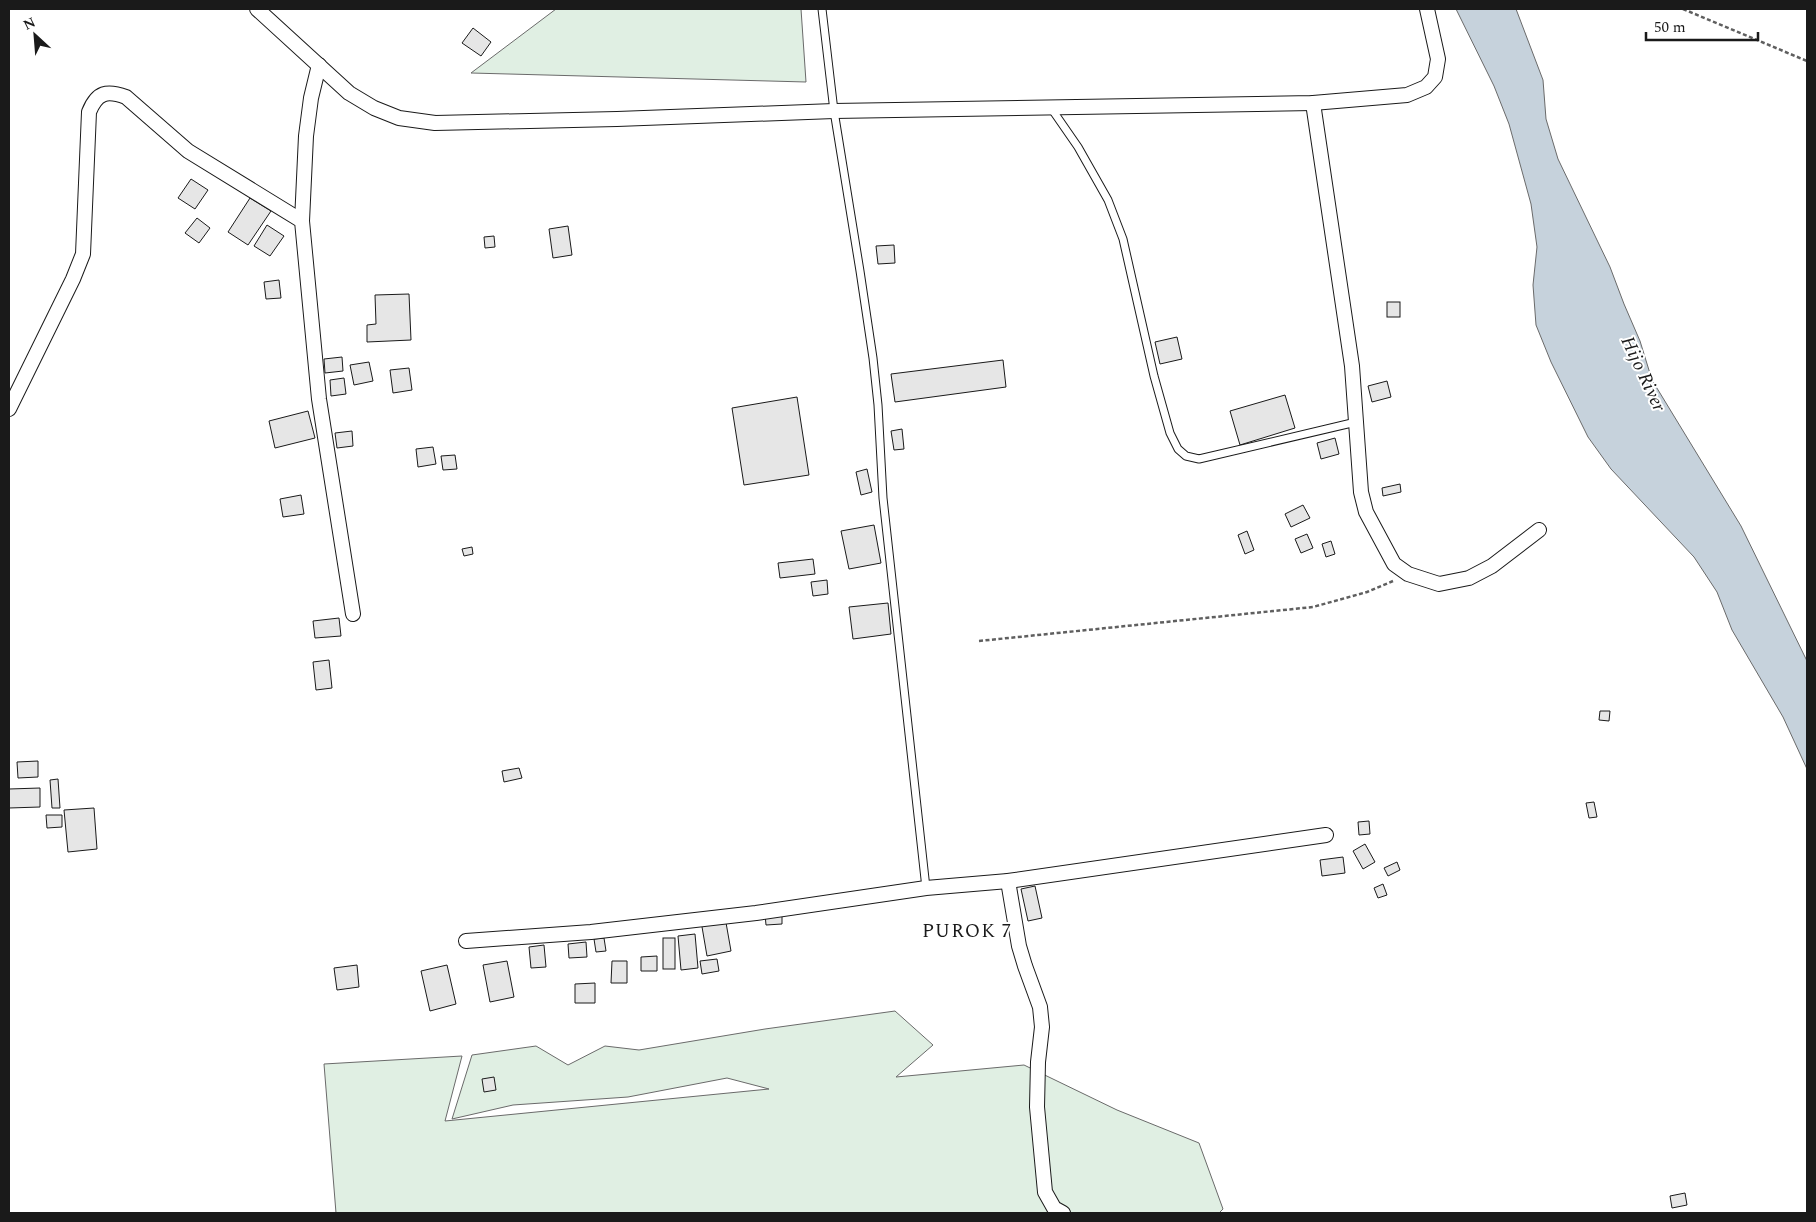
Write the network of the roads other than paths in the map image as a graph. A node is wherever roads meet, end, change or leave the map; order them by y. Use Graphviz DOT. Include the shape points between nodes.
graph roads {
  1 [pos="258,9"];
  2 [pos="822,9"];
  3 [pos="1427,9"];
  4 [pos="319,65"];
  5 [pos="1313,103"];
  6 [pos="1051,108"];
  7 [pos="834,111"];
  8 [pos="302,221"];
  9 [pos="9,409"];
  10 [pos="1356,422"];
  11 [pos="1539,530"];
  12 [pos="353,614"];
  13 [pos="1326,836"];
  14 [pos="1008,881"];
  15 [pos="926,888"];
  16 [pos="466,941"];
  17 [pos="1063,1213"];
  1 -- 4 [label="street"];
  2 -- 7 [label="lane"];
  3 -- 5 [label="street" via="1438,59 1435,77 1426,87 1407,95"];
  4 -- 7 [label="street" via="349,93 374,108 399,118 435,122"];
  4 -- 8 [label="street" via="306,136"];
  5 -- 6 [label="street"];
  5 -- 10 [label="street" via="1352,366"];
  6 -- 7 [label="street"];
  6 -- 10 [label="lane" via="1096,178 1120,231 1154,376 1170,433 1178,449 1186,456 1199,459"];
  7 -- 15 [label="lane" via="873,358 883,498"];
  8 -- 9 [label="street" via="188,151 126,97 105,93 98,97 89,112 83,254"];
  8 -- 12 [label="street" via="319,399"];
  10 -- 11 [label="street" via="1361,492 1366,512 1394,564 1408,574 1439,584 1469,578 1492,566"];
  13 -- 14 [label="street"];
  14 -- 15 [label="street"];
  14 -- 17 [label="street" via="1019,946 1040,1007 1042,1027 1037,1107 1045,1192 1054,1208"];
  15 -- 16 [label="street" via="591,932"];
}
